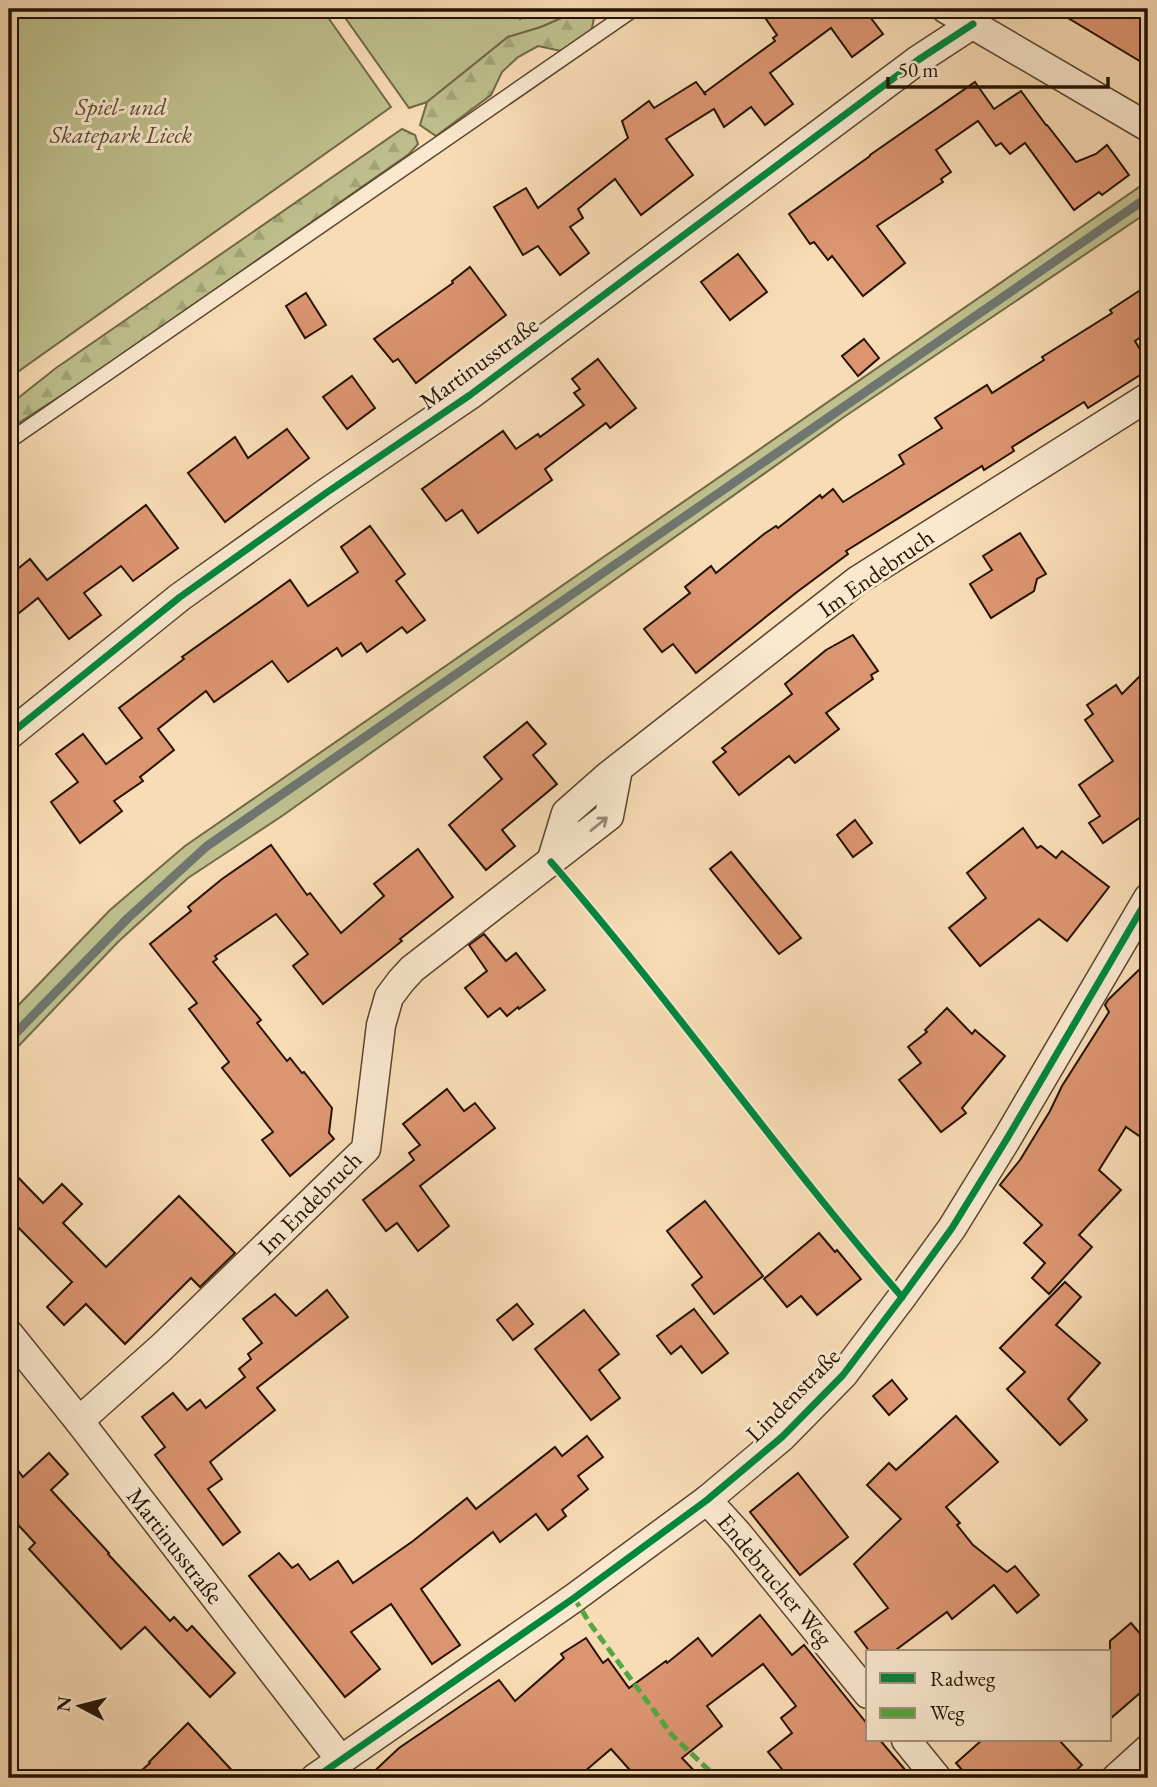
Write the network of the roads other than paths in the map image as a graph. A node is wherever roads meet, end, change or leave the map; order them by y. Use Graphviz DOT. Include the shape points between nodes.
graph roads {
  1 [pos="634,9"];
  2 [pos="946,9"];
  3 [pos="973,24"];
  4 [pos="1148,127"];
  5 [pos="1148,397"];
  6 [pos="9,441"];
  7 [pos="9,735"];
  8 [pos="1148,898"];
  9 [pos="9,1334"];
  10 [pos="79,1421"];
  11 [pos="707,1500"];
  12 [pos="866,1691"];
  13 [pos="908,1742"];
  14 [pos="1148,1749"];
  15 [pos="340,1759"];
  16 [pos="315,1778"];
  17 [pos="937,1778"];
  18 [pos="1116,1778"];
  1 -- 6 [label="lane"];
  2 -- 3 [label="street"];
  3 -- 4 [label="street"];
  3 -- 7 [label="street, Martinusstraße" via="918,60 470,395 180,597"];
  5 -- 10 [label="street, Im Endebruch" via="858,580 618,769 609,816 412,969 390,997 381,1025 366,1149"];
  8 -- 11 [label="street, Lindenstraße" via="952,1228 902,1297 843,1375 782,1437"];
  9 -- 10 [label="street, Martinusstraße"];
  10 -- 15 [label="street, Martinusstraße"];
  11 -- 12 [label="street, Endebrucher Weg"];
  11 -- 15 [label="street, Lindenstraße"];
  13 -- 17 [label="street"];
  14 -- 18 [label="street"];
  15 -- 16 [label="street, Lindenstraße"];
}
